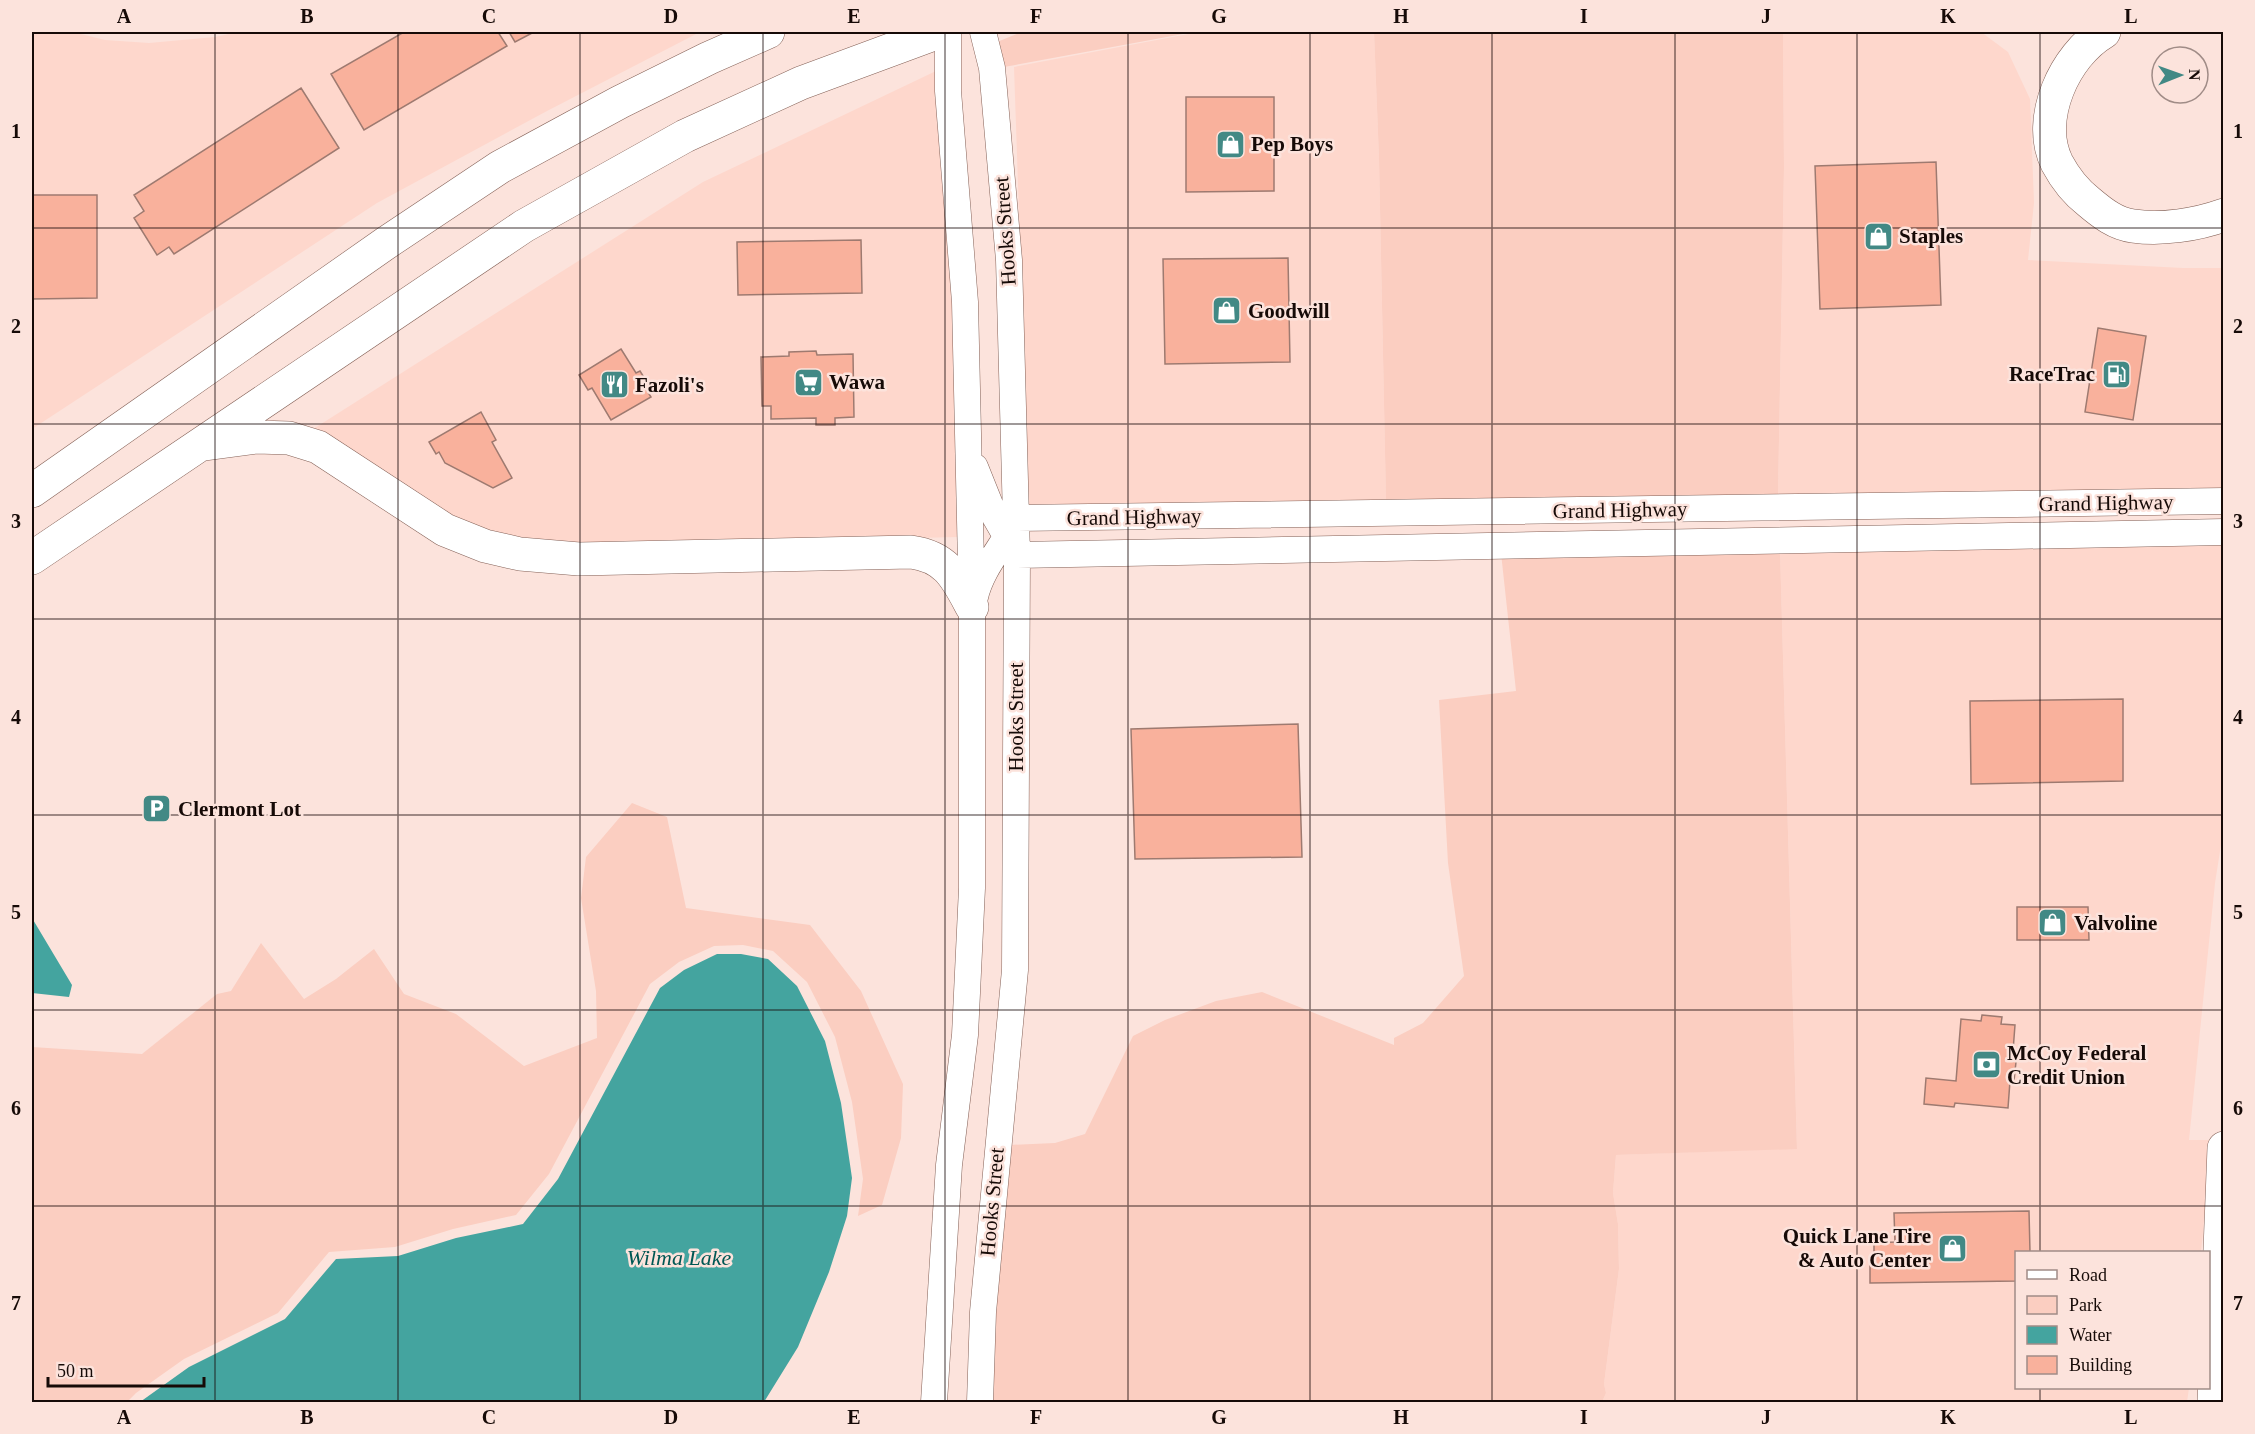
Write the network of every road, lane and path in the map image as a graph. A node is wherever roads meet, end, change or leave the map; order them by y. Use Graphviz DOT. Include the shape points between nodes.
graph roads {
  1 [pos="768,32"];
  2 [pos="939,32"];
  3 [pos="948,32"];
  4 [pos="983,32"];
  5 [pos="2104,32"];
  6 [pos="2223,215"];
  7 [pos="967,433"];
  8 [pos="197,445"];
  9 [pos="32,491"];
  10 [pos="2223,501"];
  11 [pos="2223,532"];
  12 [pos="1013,537"];
  13 [pos="32,558"];
  14 [pos="972,607"];
  15 [pos="2223,1148"];
  16 [pos="2217,1394"];
  17 [pos="934,1402"];
  18 [pos="980,1402"];
  1 -- 9 [label="highway" via="620,102 500,167"];
  2 -- 8 [label="highway" via="801,83 685,136 524,226"];
  3 -- 7 [label="street, Hooks Street" via="948,91 964,302"];
  4 -- 12 [label="street, Hooks Street" via="992,68 1009,260"];
  5 -- 6 [label="highway" via="2092,39 2068,66 2055,96 2050,133 2056,162 2077,192 2106,217 2132,226 2183,226"];
  7 -- 12 [label="street" via="976,475"];
  7 -- 14 [label="street, Hooks Street"];
  8 -- 13 [label="highway"];
  8 -- 14 [label="highway" via="268,437 289,438 318,447 445,530 485,546 520,554 579,559 927,554 950,570"];
  10 -- 12 [label="street, Grand Highway"];
  11 -- 12 [label="street, Grand Highway"];
  12 -- 14 [label="street" via="996,551 976,589"];
  12 -- 18 [label="street, Hooks Street" via="1015,970 982,1323"];
  14 -- 17 [label="street, Hooks Street" via="972,913 965,1035 949,1165"];
  15 -- 16 [label="highway"];
}
